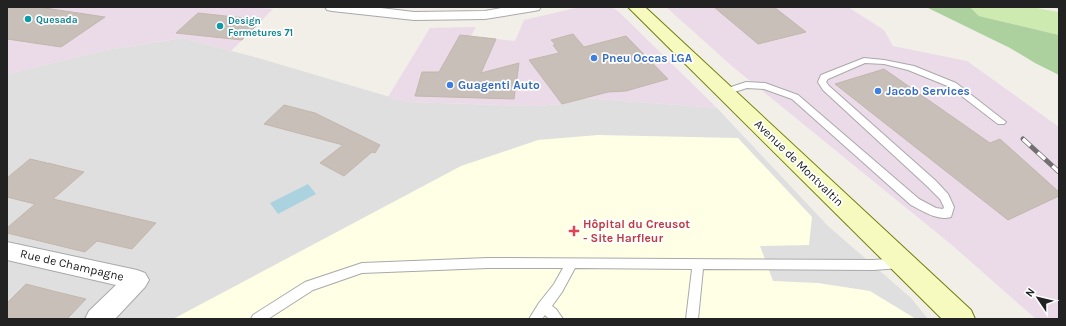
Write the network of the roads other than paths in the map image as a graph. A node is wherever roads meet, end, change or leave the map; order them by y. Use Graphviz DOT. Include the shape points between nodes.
graph roads {
  1 [pos="332,7"];
  2 [pos="534,7"];
  3 [pos="636,7"];
  4 [pos="725,92"];
  5 [pos="1001,122"];
  6 [pos="7,251"];
  7 [pos="903,262"];
  8 [pos="571,264"];
  9 [pos="698,265"];
  10 [pos="543,307"];
  11 [pos="98,319"];
  12 [pos="257,319"];
  13 [pos="535,319"];
  14 [pos="557,319"];
  15 [pos="692,319"];
  16 [pos="961,319"];
  1 -- 2 [label="street" via="414,16 485,15"];
  3 -- 4 [label="street, Avenue de Montvaltin"];
  4 -- 5 [label="lane" via="746,84 765,86 795,97 915,202 934,212 947,214 949,207 944,197 826,88 822,82 824,77 864,60 911,68 953,85"];
  4 -- 7 [label="street, Avenue de Montvaltin"];
  6 -- 11 [label="street, Rue de Champagne" via="137,280"];
  7 -- 9 [label="lane" via="873,265"];
  7 -- 16 [label="street, Avenue de Montvaltin"];
  8 -- 9 [label="lane"];
  8 -- 10 [label="lane" via="558,288"];
  8 -- 12 [label="lane" via="488,263 362,268 309,286"];
  9 -- 15 [label="lane"];
  10 -- 13 [label="lane"];
  10 -- 14 [label="lane"];
}
